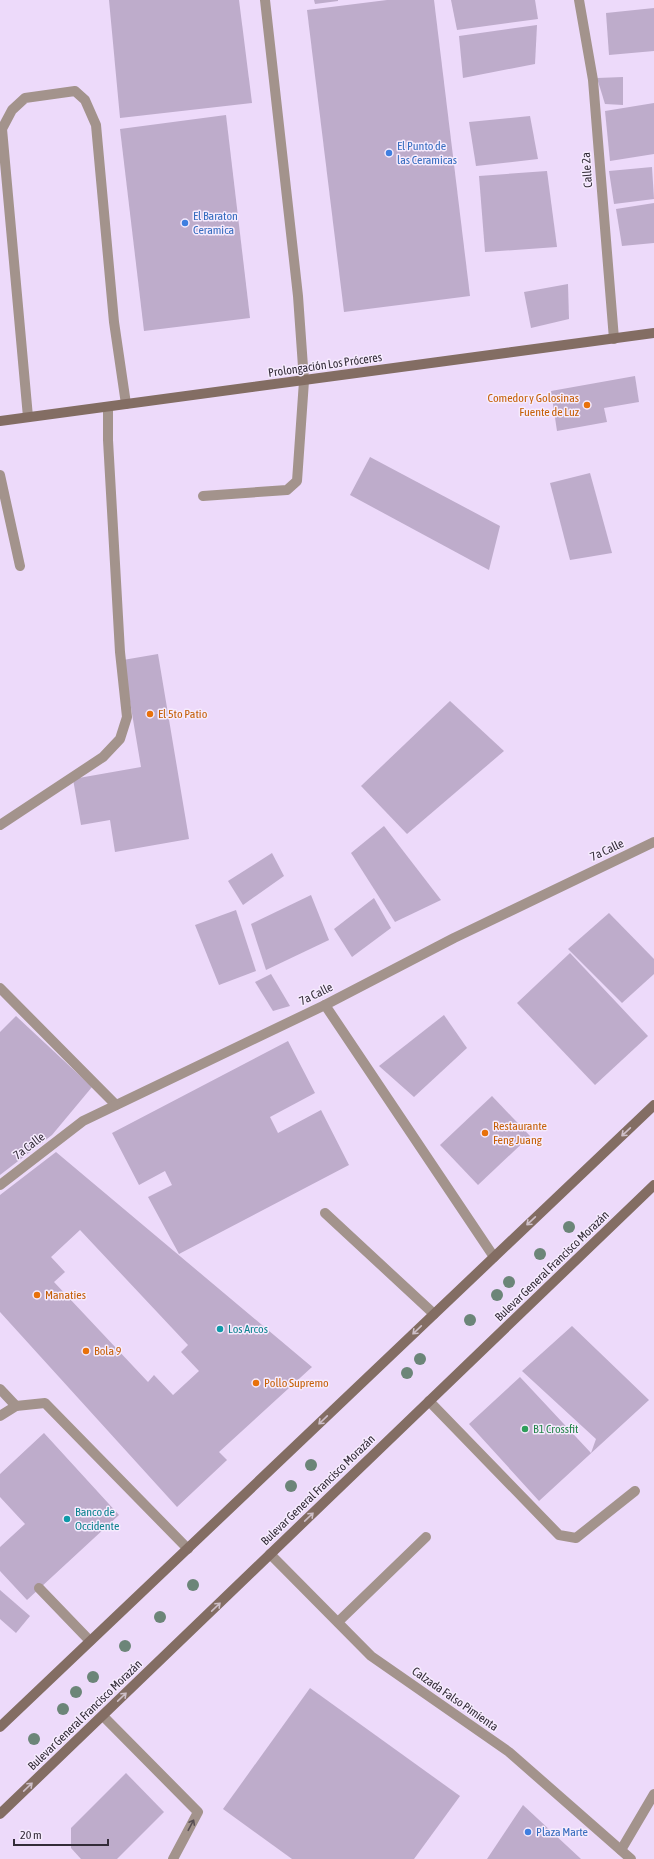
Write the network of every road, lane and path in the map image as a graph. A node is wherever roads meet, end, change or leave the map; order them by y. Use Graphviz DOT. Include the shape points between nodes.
graph roads {
  1 [pos="265,0"];
  2 [pos="579,0"];
  3 [pos="654,333"];
  4 [pos="614,339"];
  5 [pos="304,381"];
  6 [pos="126,404"];
  7 [pos="108,407"];
  8 [pos="28,417"];
  9 [pos="0,421"];
  10 [pos="0,475"];
  11 [pos="203,496"];
  12 [pos="20,566"];
  13 [pos="0,825"];
  14 [pos="654,842"];
  15 [pos="0,988"];
  16 [pos="325,1005"];
  17 [pos="116,1105"];
  18 [pos="654,1105"];
  19 [pos="0,1185"];
  20 [pos="654,1185"];
  21 [pos="325,1213"];
  22 [pos="494,1256"];
  23 [pos="434,1314"];
  24 [pos="0,1389"];
  25 [pos="429,1402"];
  26 [pos="16,1406"];
  27 [pos="0,1416"];
  28 [pos="635,1491"];
  29 [pos="426,1537"];
  30 [pos="188,1549"];
  31 [pos="270,1554"];
  32 [pos="40,1588"];
  33 [pos="338,1622"];
  34 [pos="90,1641"];
  35 [pos="103,1716"];
  36 [pos="0,1727"];
  37 [pos="654,1794"];
  38 [pos="0,1814"];
  39 [pos="621,1850"];
  40 [pos="173,1859"];
  41 [pos="631,1859"];
  1 -- 5 [label="street" via="298,296"];
  2 -- 4 [label="street, Calle 2a" via="593,80"];
  3 -- 4 [label="main road, Prolongación Los Próceres"];
  4 -- 5 [label="main road, Prolongación Los Próceres"];
  5 -- 6 [label="main road, Prolongación Los Próceres"];
  5 -- 11 [label="street" via="297,482 287,490"];
  6 -- 7 [label="main road, Prolongación Los Próceres"];
  6 -- 8 [label="street" via="114,322 96,124 85,100 75,91 25,98 12,110 2,129"];
  7 -- 8 [label="main road, Prolongación Los Próceres"];
  7 -- 13 [label="street" via="120,652 127,717 120,739 103,757"];
  8 -- 9 [label="main road, Prolongación Los Próceres"];
  10 -- 12 [label="street"];
  14 -- 16 [label="street, 7a Calle" via="454,938"];
  15 -- 17 [label="street"];
  16 -- 17 [label="street, 7a Calle"];
  16 -- 22 [label="street"];
  17 -- 19 [label="street, 7a Calle" via="83,1121"];
  18 -- 22 [label="main road, one-way"];
  20 -- 25 [label="main road, Bulevar General Francisco Morazán"];
  21 -- 23 [label="street"];
  22 -- 23 [label="main road"];
  23 -- 30 [label="main road, one-way"];
  24 -- 26 [label="street"];
  25 -- 28 [label="street" via="559,1535 576,1538"];
  31 -- 25 [label="main road, Bulevar General Francisco Morazán, one-way"];
  26 -- 27 [label="street"];
  26 -- 30 [label="street" via="45,1403"];
  29 -- 33 [label="street"];
  30 -- 34 [label="main road"];
  31 -- 33 [label="street, Calzada Falso Pimienta"];
  35 -- 31 [label="main road, Bulevar General Francisco Morazán, one-way"];
  32 -- 34 [label="street"];
  33 -- 39 [label="street, Calzada Falso Pimienta" via="371,1656 509,1752"];
  34 -- 36 [label="main road"];
  38 -- 35 [label="main road, Bulevar General Francisco Morazán, one-way"];
  40 -- 35 [label="street, one-way" via="198,1812"];
  37 -- 39 [label="street"];
  39 -- 41 [label="street, Calzada Falso Pimienta"];
}
